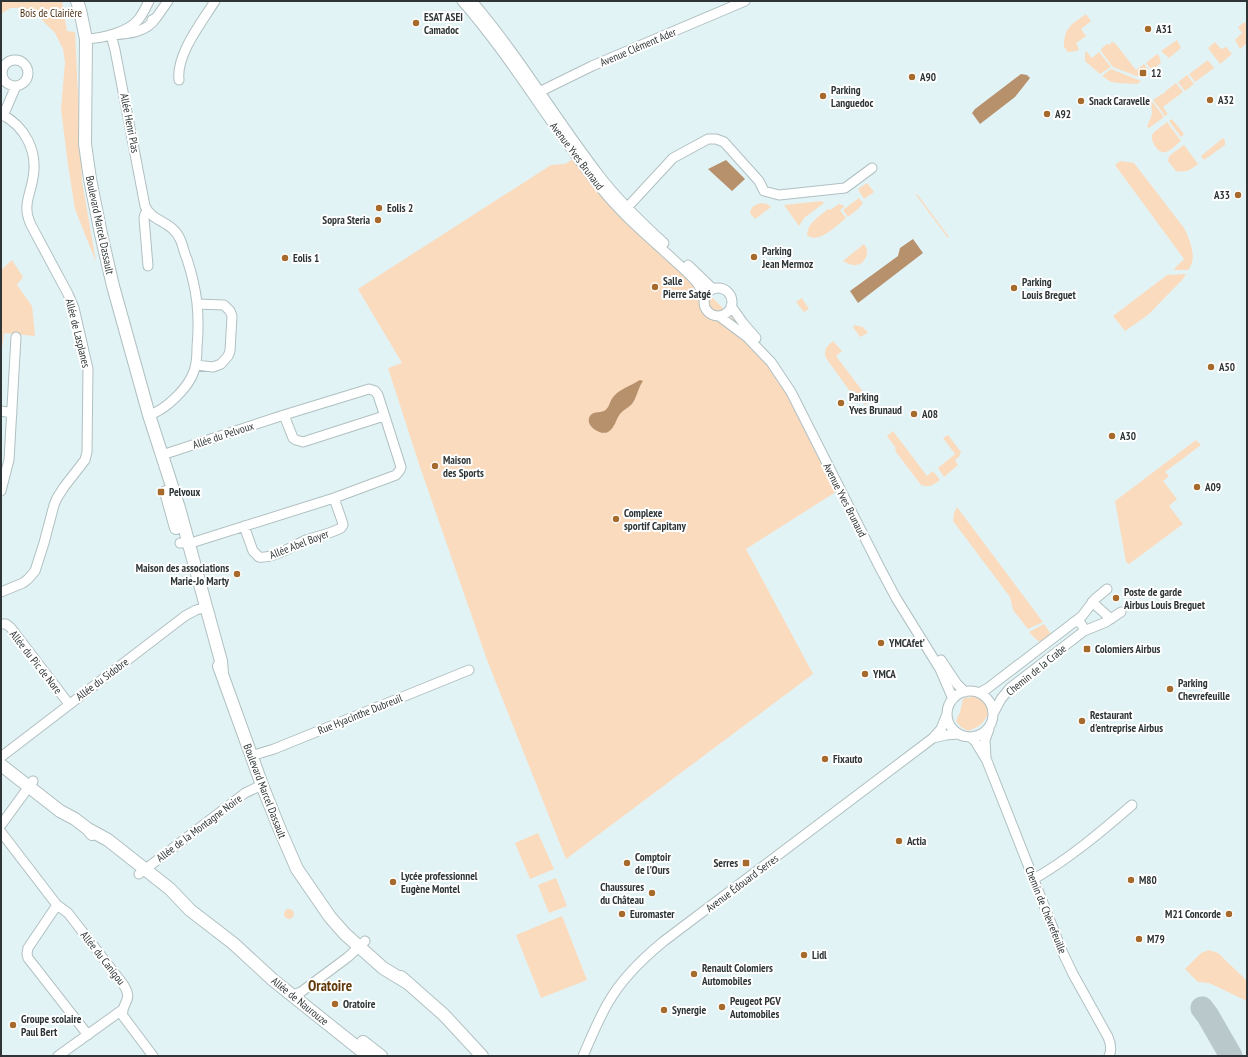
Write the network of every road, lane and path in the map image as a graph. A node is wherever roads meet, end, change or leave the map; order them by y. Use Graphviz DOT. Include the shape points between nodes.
graph roads {
  1 [pos="77,1"];
  2 [pos="149,1"];
  3 [pos="168,1"];
  4 [pos="215,1"];
  5 [pos="462,1"];
  6 [pos="472,1"];
  7 [pos="745,1"];
  8 [pos="142,16"];
  9 [pos="156,18"];
  10 [pos="111,35"];
  11 [pos="86,39"];
  12 [pos="179,80"];
  13 [pos="16,86"];
  14 [pos="536,93"];
  15 [pos="2,115"];
  16 [pos="872,168"];
  17 [pos="625,210"];
  18 [pos="148,211"];
  19 [pos="148,266"];
  20 [pos="713,289"];
  21 [pos="705,297"];
  22 [pos="198,304"];
  23 [pos="731,306"];
  24 [pos="719,316"];
  25 [pos="16,337"];
  26 [pos="196,365"];
  27 [pos="1,411"];
  28 [pos="12,413"];
  29 [pos="149,415"];
  30 [pos="284,415"];
  31 [pos="384,416"];
  32 [pos="1,428"];
  33 [pos="11,429"];
  34 [pos="158,444"];
  35 [pos="162,455"];
  36 [pos="5,461"];
  37 [pos="1,491"];
  38 [pos="334,498"];
  39 [pos="244,526"];
  40 [pos="184,543"];
  41 [pos="1107,590"];
  42 [pos="1,592"];
  43 [pos="1092,602"];
  44 [pos="203,608"];
  45 [pos="1121,612"];
  46 [pos="1082,616"];
  47 [pos="1111,619"];
  48 [pos="1074,622"];
  49 [pos="1,624"];
  50 [pos="1088,629"];
  51 [pos="469,670"];
  52 [pos="965,692"];
  53 [pos="979,693"];
  54 [pos="953,699"];
  55 [pos="69,704"];
  56 [pos="947,714"];
  57 [pos="993,714"];
  58 [pos="989,728"];
  59 [pos="958,734"];
  60 [pos="970,737"];
  61 [pos="933,738"];
  62 [pos="251,756"];
  63 [pos="1,758"];
  64 [pos="986,761"];
  65 [pos="31,784"];
  66 [pos="262,784"];
  67 [pos="1110,824"];
  68 [pos="1,825"];
  69 [pos="1,832"];
  70 [pos="142,872"];
  71 [pos="1034,879"];
  72 [pos="57,905"];
  73 [pos="362,944"];
  74 [pos="296,994"];
  75 [pos="122,1010"];
  76 [pos="88,1035"];
  77 [pos="478,1053"];
  78 [pos="58,1056"];
  79 [pos="153,1056"];
  80 [pos="368,1056"];
  81 [pos="381,1056"];
  82 [pos="583,1056"];
  83 [pos="1109,1056"];
  1 -- 11 [label="main road, Boulevard Marcel Dassault"];
  2 -- 8 [label="street"];
  3 -- 9 [label="street"];
  4 -- 12 [label="street" via="185,50 179,67"];
  5 -- 14 [label="street, Avenue Yves Brunaud"];
  6 -- 14 [label="street, Avenue Yves Brunaud" via="514,54"];
  7 -- 14 [label="street, Avenue Clément Ader" via="592,66"];
  8 -- 9 [label="street" via="154,20"];
  8 -- 10 [label="street" via="135,23"];
  9 -- 10 [label="street" via="141,30"];
  10 -- 11 [label="street"];
  10 -- 18 [label="street, Allée Henri Plas"];
  11 -- 29 [label="main road, Boulevard Marcel Dassault" via="86,144 90,180 113,286"];
  13 -- 15 [label="street"];
  14 -- 17 [label="street, Avenue Yves Brunaud" via="580,161 600,187"];
  15 -- 42 [label="street, Allée de Lasplanes" via="21,130 33,151 34,174 27,200 28,218 72,302 88,369 88,446 86,459 57,498 34,571 23,583"];
  16 -- 17 [label="street" via="845,188 780,195 764,191 759,181 724,142 708,140 673,158"];
  17 -- 20 [label="street, Avenue Yves Brunaud"];
  17 -- 21 [label="street, Avenue Yves Brunaud" via="691,276"];
  18 -- 19 [label="street, Allée Henri Plas" via="144,218"];
  18 -- 22 [label="street" via="172,229 180,239"];
  20 -- 21 [label="street"];
  20 -- 23 [label="street" via="718,288 727,292"];
  21 -- 24 [label="street" via="704,304 708,311"];
  22 -- 26 [label="street"];
  22 -- 26 [label="street" via="224,305 230,311 232,319 230,350 226,359 213,368"];
  23 -- 24 [label="street" via="726,313"];
  23 -- 52 [label="street, Avenue Yves Brunaud" via="773,356 794,386 905,601 936,653"];
  24 -- 54 [label="street, Avenue Yves Brunaud" via="748,336 771,362 791,392 884,576 940,669"];
  25 -- 28 [label="street"];
  26 -- 29 [label="street" via="191,378 175,398"];
  27 -- 28 [label="street"];
  28 -- 33 [label="street"];
  29 -- 34 [label="main road, Boulevard Marcel Dassault"];
  30 -- 31 [label="street" via="293,438 303,442"];
  30 -- 31 [label="street, Allée du Pelvoux" via="368,389 377,394"];
  30 -- 35 [label="street, Allée du Pelvoux"];
  31 -- 38 [label="street, Allée du Pelvoux" via="400,464 400,472"];
  32 -- 33 [label="street"];
  33 -- 36 [label="street"];
  34 -- 35 [label="main road, Boulevard Marcel Dassault"];
  34 -- 40 [label="main road, Boulevard Marcel Dassault" via="160,467"];
  35 -- 40 [label="main road, Boulevard Marcel Dassault" via="179,508"];
  36 -- 37 [label="street"];
  38 -- 39 [label="street"];
  38 -- 39 [label="street, Allée Abel Boyer" via="342,521 341,528 266,557 259,557 255,553"];
  39 -- 40 [label="street"];
  40 -- 44 [label="main road, Boulevard Marcel Dassault"];
  41 -- 43 [label="street, Chemin de la Crabe"];
  43 -- 46 [label="street, Chemin de la Crabe"];
  43 -- 47 [label="street"];
  44 -- 55 [label="street, Allée du Sidobre" via="185,616"];
  44 -- 62 [label="main road, Boulevard Marcel Dassault"];
  45 -- 47 [label="street, Chemin de la Crabe"];
  46 -- 48 [label="street, Chemin de la Crabe"];
  46 -- 50 [label="street"];
  47 -- 50 [label="street, Chemin de la Crabe"];
  48 -- 50 [label="street" via="1080,622"];
  48 -- 53 [label="street, Chemin de la Crabe"];
  49 -- 55 [label="street, Allée du Pic de Nore" via="11,628"];
  50 -- 57 [label="street, Chemin de la Crabe" via="1010,688"];
  51 -- 62 [label="street, Rue Hyacinthe Dubreuil"];
  52 -- 53 [label="street"];
  52 -- 54 [label="street"];
  53 -- 57 [label="street" via="992,706"];
  54 -- 56 [label="street"];
  55 -- 63 [label="street, Allée du Sidobre"];
  56 -- 59 [label="street" via="952,728"];
  56 -- 61 [label="street, Avenue Édouard Serres" via="941,729"];
  57 -- 58 [label="street"];
  58 -- 60 [label="street" via="978,736"];
  58 -- 64 [label="street, Chemin de Chèvrefeuille" via="985,740"];
  59 -- 60 [label="street"];
  59 -- 61 [label="street, Avenue Édouard Serres"];
  60 -- 64 [label="street, Chemin de Chèvrefeuille"];
  61 -- 82 [label="street, Avenue Édouard Serres" via="648,954 628,974 608,1002"];
  62 -- 66 [label="main road, Boulevard Marcel Dassault"];
  63 -- 65 [label="main road, Allée de Naurouze"];
  64 -- 71 [label="street, Chemin de Chèvrefeuille"];
  65 -- 68 [label="street"];
  65 -- 70 [label="main road, Allée de Naurouze" via="62,803 102,845"];
  66 -- 70 [label="street, Allée de la Montagne Noire" via="245,793"];
  66 -- 73 [label="main road, Boulevard Marcel Dassault" via="297,870 321,904"];
  67 -- 67 [label="street" via="1133,804"];
  67 -- 71 [label="street" via="1066,859"];
  69 -- 72 [label="street, Allée du Canigou"];
  70 -- 74 [label="main road, Allée de Naurouze" via="167,896 275,972"];
  71 -- 83 [label="street, Chemin de Chèvrefeuille" via="1068,962 1108,1037 1111,1050"];
  72 -- 75 [label="street, Allée du Canigou" via="68,913 127,989 128,999"];
  72 -- 76 [label="street" via="28,948 27,954"];
  73 -- 74 [label="street"];
  73 -- 77 [label="main road, Boulevard Marcel Dassault" via="383,968 406,982 444,1015"];
  74 -- 80 [label="main road, Allée de Naurouze"];
  74 -- 81 [label="main road, Allée de Naurouze"];
  75 -- 76 [label="street"];
  75 -- 79 [label="street" via="125,1019"];
  76 -- 78 [label="street"];
}
